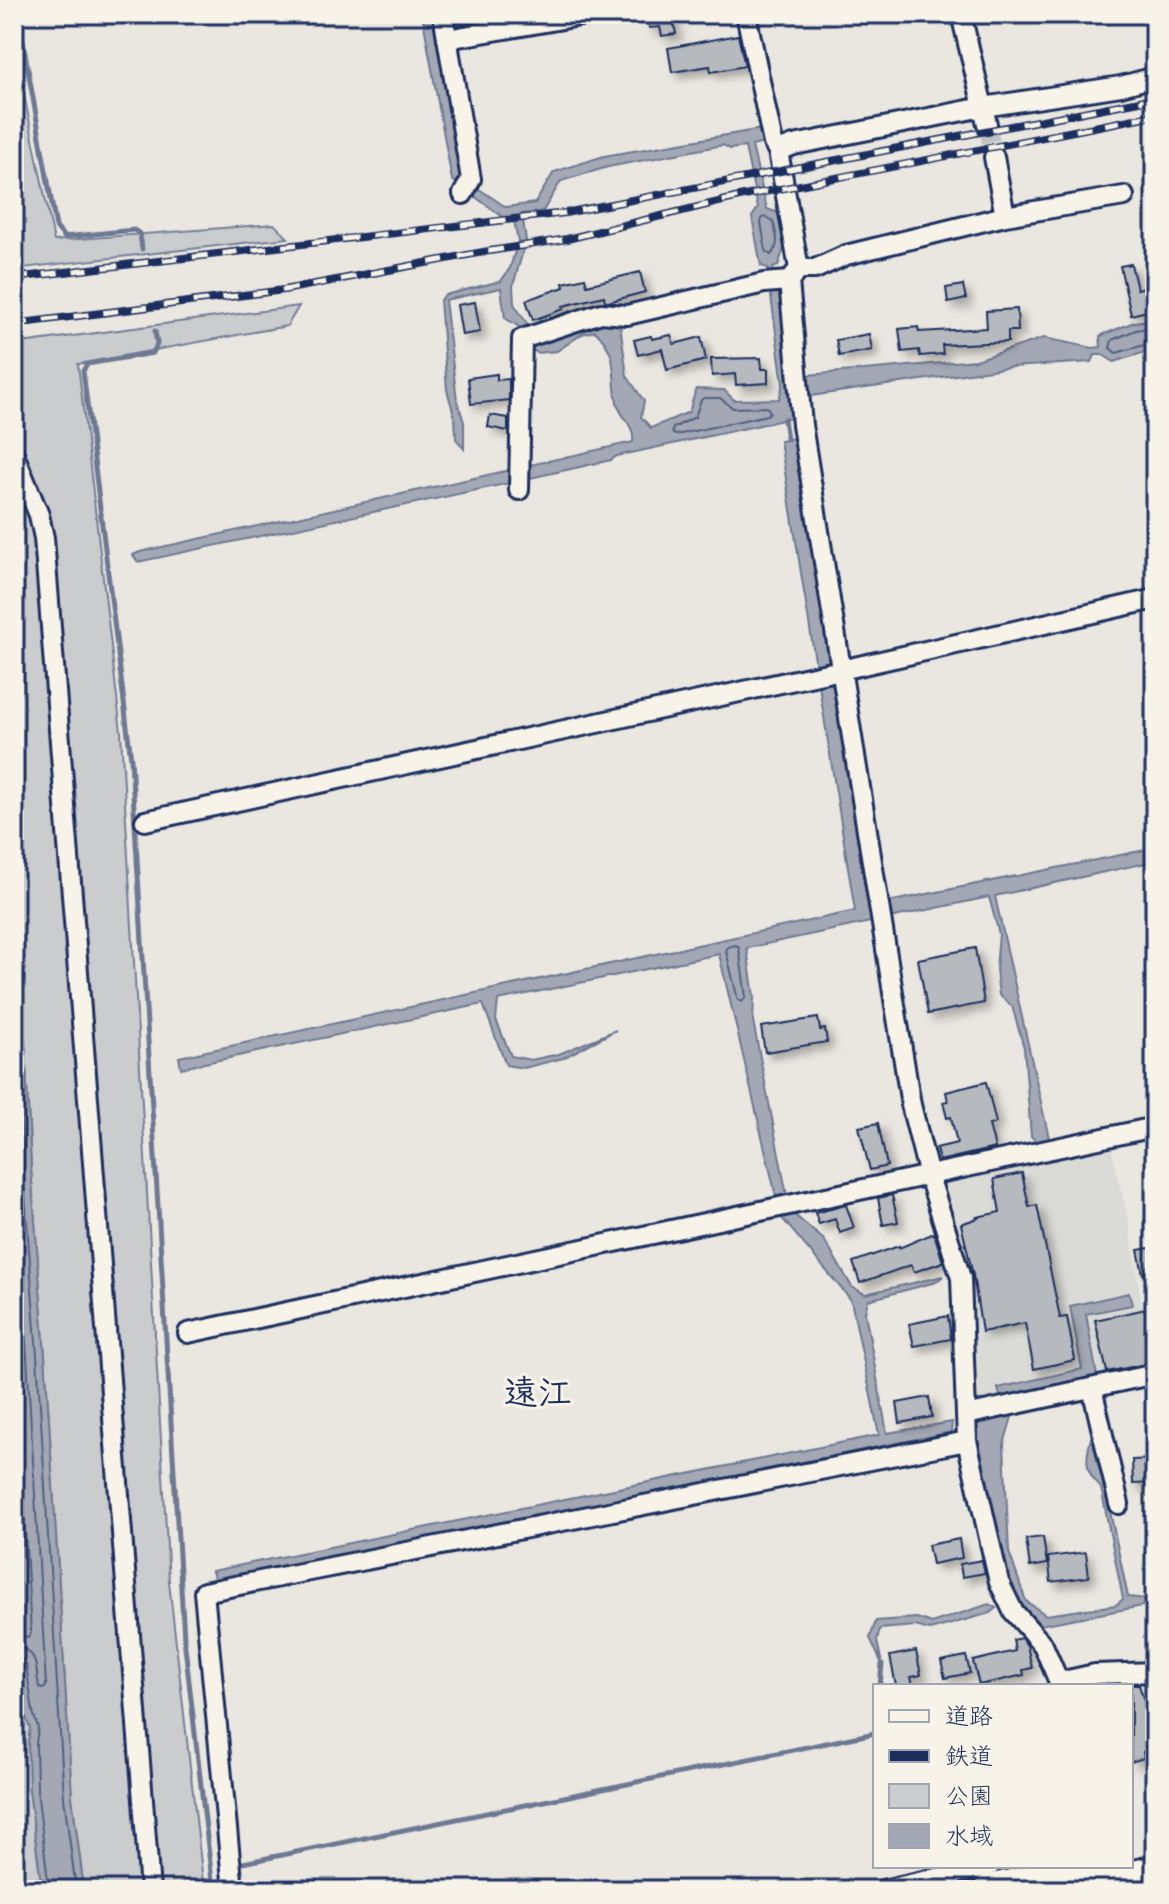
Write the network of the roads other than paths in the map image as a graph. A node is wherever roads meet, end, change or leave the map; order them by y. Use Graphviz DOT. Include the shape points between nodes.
graph roads {
  1 [pos="443,14"];
  2 [pos="591,14"];
  3 [pos="746,14"];
  4 [pos="961,14"];
  5 [pos="447,39"];
  6 [pos="1155,77"];
  7 [pos="985,116"];
  8 [pos="778,151"];
  9 [pos="994,157"];
  10 [pos="467,186"];
  11 [pos="1124,196"];
  12 [pos="1005,216"];
  13 [pos="783,278"];
  14 [pos="14,454"];
  15 [pos="519,479"];
  16 [pos="1155,599"];
  17 [pos="838,671"];
  18 [pos="145,821"];
  19 [pos="1155,1127"];
  20 [pos="929,1176"];
  21 [pos="188,1333"];
  22 [pos="1155,1374"];
  23 [pos="1092,1388"];
  24 [pos="966,1415"];
  25 [pos="967,1441"];
  26 [pos="1119,1504"];
  27 [pos="1155,1672"];
  28 [pos="1059,1684"];
  29 [pos="1155,1852"];
  30 [pos="1133,1857"];
  31 [pos="981,1868"];
  32 [pos="1155,1871"];
  33 [pos="1108,1876"];
  34 [pos="150,1890"];
  35 [pos="233,1890"];
  36 [pos="883,1890"];
  37 [pos="989,1890"];
  38 [pos="1075,1890"];
  1 -- 5 [label="street"];
  2 -- 5 [label="street"];
  3 -- 8 [label="street"];
  4 -- 7 [label="street"];
  5 -- 10 [label="street"];
  6 -- 7 [label="street"];
  7 -- 8 [label="street"];
  8 -- 13 [label="street"];
  9 -- 12 [label="street"];
  11 -- 12 [label="street"];
  12 -- 13 [label="street" via="846,255"];
  13 -- 15 [label="street" via="627,315 601,313 522,339"];
  13 -- 17 [label="street"];
  14 -- 34 [label="street" via="44,538"];
  16 -- 17 [label="street"];
  17 -- 18 [label="street"];
  17 -- 20 [label="street" via="911,1105"];
  19 -- 20 [label="street"];
  20 -- 21 [label="street"];
  20 -- 24 [label="street" via="961,1278"];
  22 -- 23 [label="street"];
  23 -- 24 [label="street"];
  23 -- 26 [label="street"];
  24 -- 25 [label="street"];
  25 -- 28 [label="street" via="999,1582 1013,1611 1043,1645"];
  25 -- 35 [label="street" via="204,1592"];
  27 -- 28 [label="street" via="1095,1674"];
  29 -- 30 [label="highway"];
  31 -- 36 [label="street"];
  32 -- 33 [label="highway"];
  33 -- 37 [label="highway"];
  33 -- 38 [label="highway"];
}
